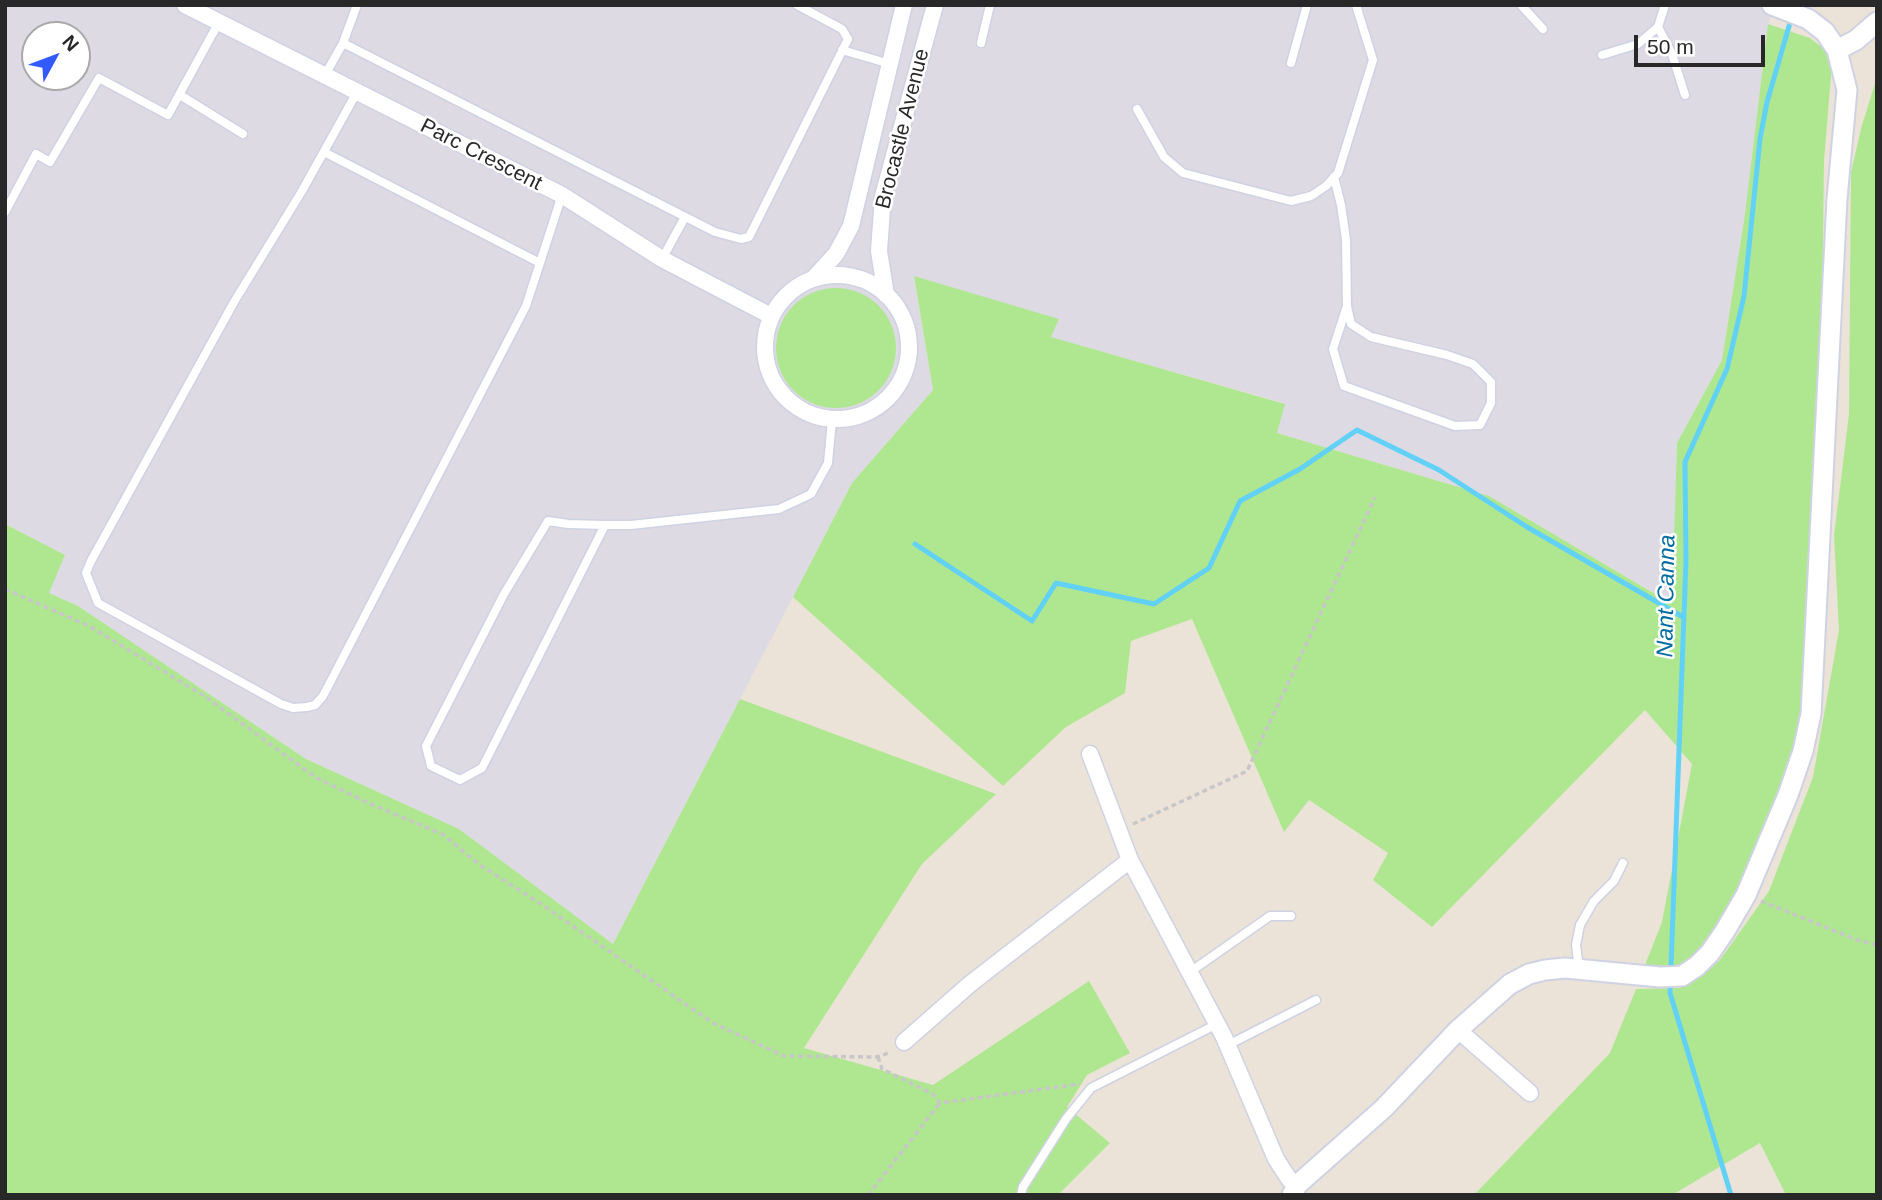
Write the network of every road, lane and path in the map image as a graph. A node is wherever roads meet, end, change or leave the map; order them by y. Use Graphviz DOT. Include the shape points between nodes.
graph roads {
  1 [pos="185,5"];
  2 [pos="357,5"];
  3 [pos="797,5"];
  4 [pos="904,5"];
  5 [pos="935,5"];
  6 [pos="1307,5"];
  7 [pos="1356,5"];
  8 [pos="1521,5"];
  9 [pos="1665,5"];
  10 [pos="1772,5"];
  11 [pos="986,6"];
  12 [pos="219,22"];
  13 [pos="1877,22"];
  14 [pos="1658,27"];
  15 [pos="1543,29"];
  16 [pos="343,43"];
  17 [pos="981,43"];
  18 [pos="842,50"];
  19 [pos="1837,50"];
  20 [pos="1602,55"];
  21 [pos="1291,63"];
  22 [pos="890,64"];
  23 [pos="324,76"];
  24 [pos="357,92"];
  25 [pos="180,95"];
  26 [pos="1685,95"];
  27 [pos="1137,108"];
  28 [pos="243,134"];
  29 [pos="324,152"];
  30 [pos="1334,177"];
  31 [pos="562,195"];
  32 [pos="5,212"];
  33 [pos="685,217"];
  34 [pos="662,259"];
  35 [pos="540,262"];
  36 [pos="814,278"];
  37 [pos="886,295"];
  38 [pos="1347,306"];
  39 [pos="771,316"];
  40 [pos="832,420"];
  41 [pos="1375,497"];
  42 [pos="606,525"];
  43 [pos="5,589"];
  44 [pos="1090,754"];
  45 [pos="1119,830"];
  46 [pos="1130,860"];
  47 [pos="1623,863"];
  48 [pos="1746,895"];
  49 [pos="1292,916"];
  50 [pos="1877,945"];
  51 [pos="1579,970"];
  52 [pos="1190,972"];
  53 [pos="1316,1000"];
  54 [pos="1217,1024"];
  55 [pos="1458,1030"];
  56 [pos="904,1042"];
  57 [pos="1228,1045"];
  58 [pos="878,1057"];
  59 [pos="1091,1088"];
  60 [pos="1530,1093"];
  61 [pos="940,1103"];
  62 [pos="1294,1190"];
  63 [pos="868,1195"];
  64 [pos="1021,1195"];
  1 -- 12 [label="street, Parc Crescent"];
  2 -- 16 [label="lane"];
  3 -- 18 [label="lane" via="842,29 848,39"];
  4 -- 22 [label="street, Brocastle Avenue"];
  5 -- 37 [label="street, Brocastle Avenue" via="883,196 878,251"];
  6 -- 21 [label="lane"];
  7 -- 30 [label="lane" via="1373,60"];
  8 -- 15 [label="lane"];
  9 -- 14 [label="lane"];
  10 -- 19 [label="street" via="1808,19 1825,32"];
  11 -- 17 [label="lane"];
  12 -- 23 [label="street, Parc Crescent"];
  12 -- 25 [label="lane"];
  13 -- 19 [label="street"];
  14 -- 20 [label="lane" via="1638,44"];
  14 -- 26 [label="lane"];
  16 -- 23 [label="lane"];
  16 -- 33 [label="lane"];
  18 -- 22 [label="lane"];
  18 -- 33 [label="lane" via="749,237 715,232"];
  19 -- 48 [label="street" via="1847,90 1837,199 1811,714 1788,795"];
  22 -- 36 [label="street, Brocastle Avenue" via="851,226 836,254"];
  23 -- 24 [label="street, Parc Crescent"];
  24 -- 29 [label="lane"];
  24 -- 31 [label="street, Parc Crescent"];
  25 -- 28 [label="lane"];
  25 -- 32 [label="lane" via="168,115 99,78 50,162 36,154"];
  27 -- 30 [label="lane" via="1164,157 1183,173 1290,201 1311,195"];
  29 -- 35 [label="lane"];
  29 -- 35 [label="lane" via="234,302 86,573 98,603 281,704 307,707 323,696 526,306"];
  30 -- 38 [label="lane" via="1346,240"];
  31 -- 34 [label="street, Parc Crescent"];
  31 -- 35 [label="lane"];
  33 -- 34 [label="lane"];
  34 -- 39 [label="street, Parc Crescent"];
  36 -- 37 [label="street" via="852,276"];
  36 -- 39 [label="street" via="781,300"];
  37 -- 40 [label="street" via="907,328 908,357 899,385 870,412"];
  38 -- 38 [label="lane" via="1351,324 1371,337 1474,364 1490,382 1491,403 1480,425 1455,426 1344,386 1333,349"];
  39 -- 40 [label="street" via="764,356 769,375 794,407"];
  40 -- 42 [label="lane" via="828,463 811,495 779,509"];
  41 -- 45 [label="path" via="1247,771"];
  42 -- 42 [label="lane" via="548,522 504,594 426,746 431,766 460,780 482,768"];
  43 -- 58 [label="path" via="89,625 206,696 315,777 442,834 480,865 713,1023 784,1056"];
  44 -- 45 [label="street"];
  45 -- 46 [label="street"];
  46 -- 52 [label="street"];
  46 -- 56 [label="street" via="970,984"];
  47 -- 51 [label="lane" via="1580,925 1576,945"];
  48 -- 50 [label="path"];
  48 -- 51 [label="street" via="1710,953 1682,976"];
  49 -- 52 [label="lane" via="1270,916"];
  51 -- 55 [label="street" via="1529,974 1495,996"];
  52 -- 54 [label="street"];
  53 -- 57 [label="lane"];
  54 -- 57 [label="street"];
  54 -- 59 [label="lane"];
  55 -- 60 [label="street"];
  55 -- 62 [label="street" via="1384,1108"];
  56 -- 58 [label="path"];
  57 -- 62 [label="street" via="1276,1159"];
  58 -- 61 [label="path" via="883,1069 933,1094"];
  59 -- 61 [label="path" via="1082,1084"];
  59 -- 64 [label="lane" via="1066,1119"];
  61 -- 63 [label="path"];
}
